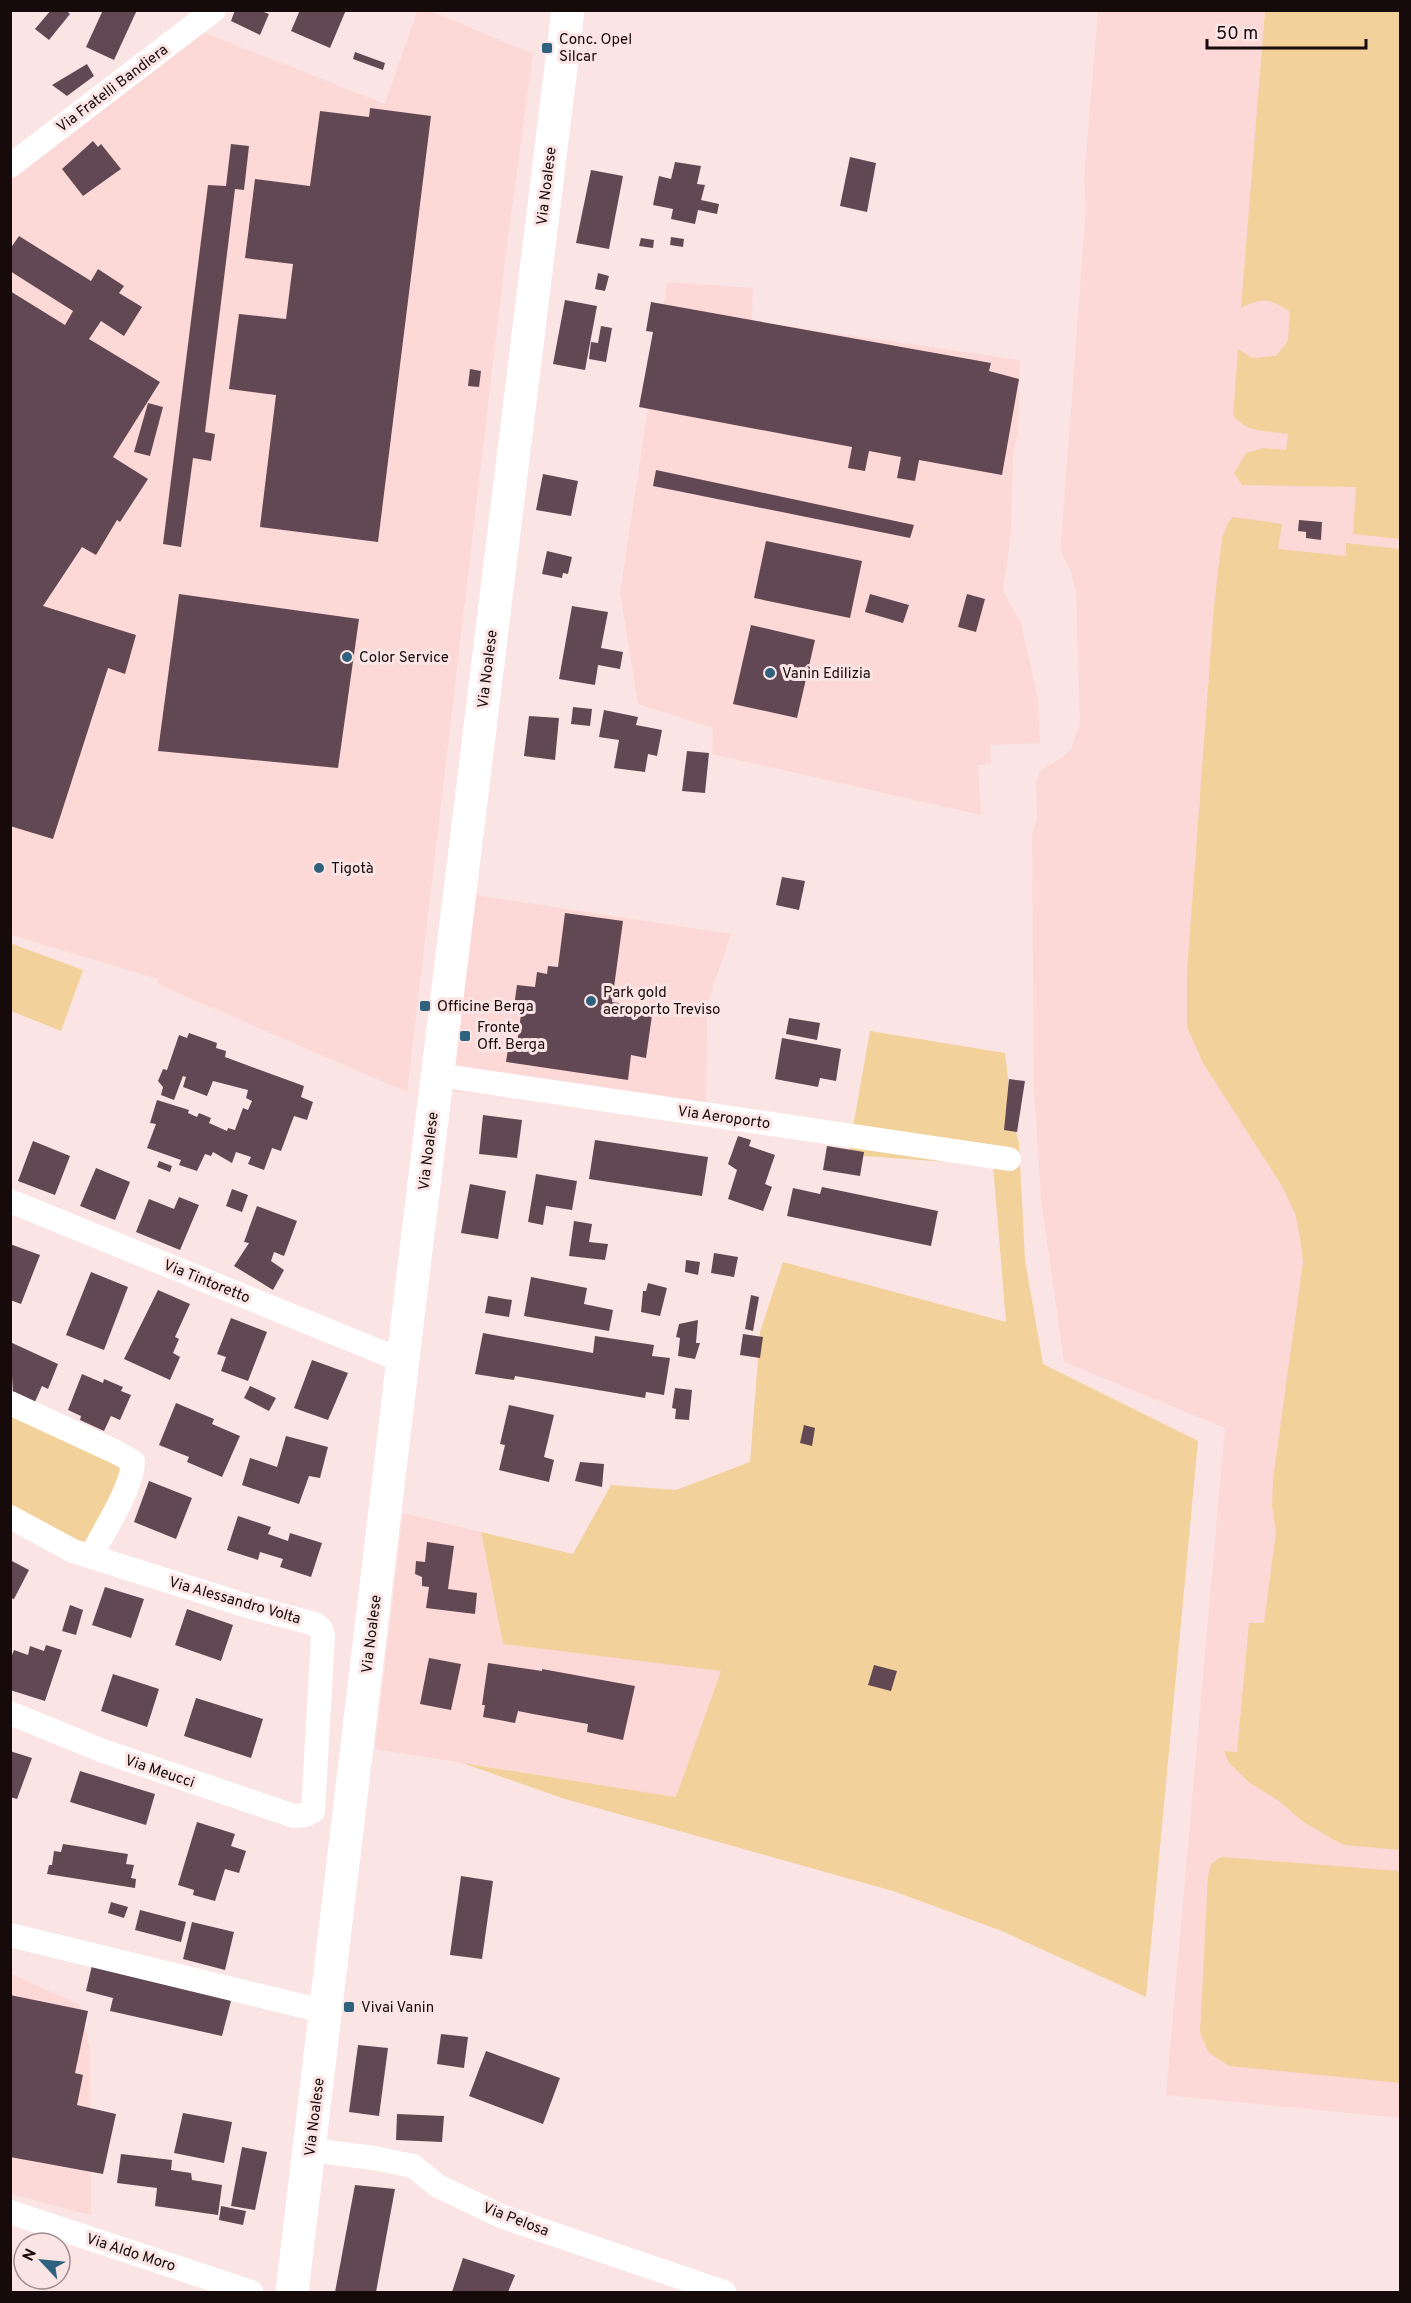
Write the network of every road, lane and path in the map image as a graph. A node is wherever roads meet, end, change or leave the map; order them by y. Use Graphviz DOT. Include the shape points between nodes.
graph roads {
  1 [pos="213,10"];
  2 [pos="568,10"];
  3 [pos="10,166"];
  4 [pos="438,1075"];
  5 [pos="1009,1159"];
  6 [pos="10,1201"];
  7 [pos="403,1361"];
  8 [pos="10,1403"];
  9 [pos="10,1517"];
  10 [pos="91,1556"];
  11 [pos="10,1713"];
  12 [pos="313,1811"];
  13 [pos="350,1822"];
  14 [pos="10,1935"];
  15 [pos="327,2012"];
  16 [pos="310,2150"];
  17 [pos="10,2212"];
  18 [pos="251,2292"];
  19 [pos="292,2292"];
  20 [pos="724,2292"];
  1 -- 3 [label="street, Via Fratelli Bandiera"];
  2 -- 4 [label="main road, Via Noalese"];
  4 -- 5 [label="street, Via Aeroporto"];
  4 -- 7 [label="main road, Via Noalese"];
  6 -- 7 [label="street, Via Tintoretto"];
  7 -- 13 [label="main road, Via Noalese"];
  8 -- 10 [label="street" via="133,1462 122,1496"];
  9 -- 10 [label="street, Via Alessandro Volta" via="73,1551"];
  10 -- 12 [label="street, Via Alessandro Volta" via="321,1629"];
  11 -- 12 [label="street, Via Meucci" via="103,1751 294,1816"];
  12 -- 13 [label="street"];
  13 -- 15 [label="main road, Via Noalese"];
  14 -- 15 [label="street"];
  15 -- 16 [label="main road, Via Noalese"];
  16 -- 19 [label="main road, Via Noalese"];
  16 -- 20 [label="street, Via Pelosa" via="413,2166 438,2186 503,2217"];
  17 -- 18 [label="street, Via Aldo Moro"];
}
